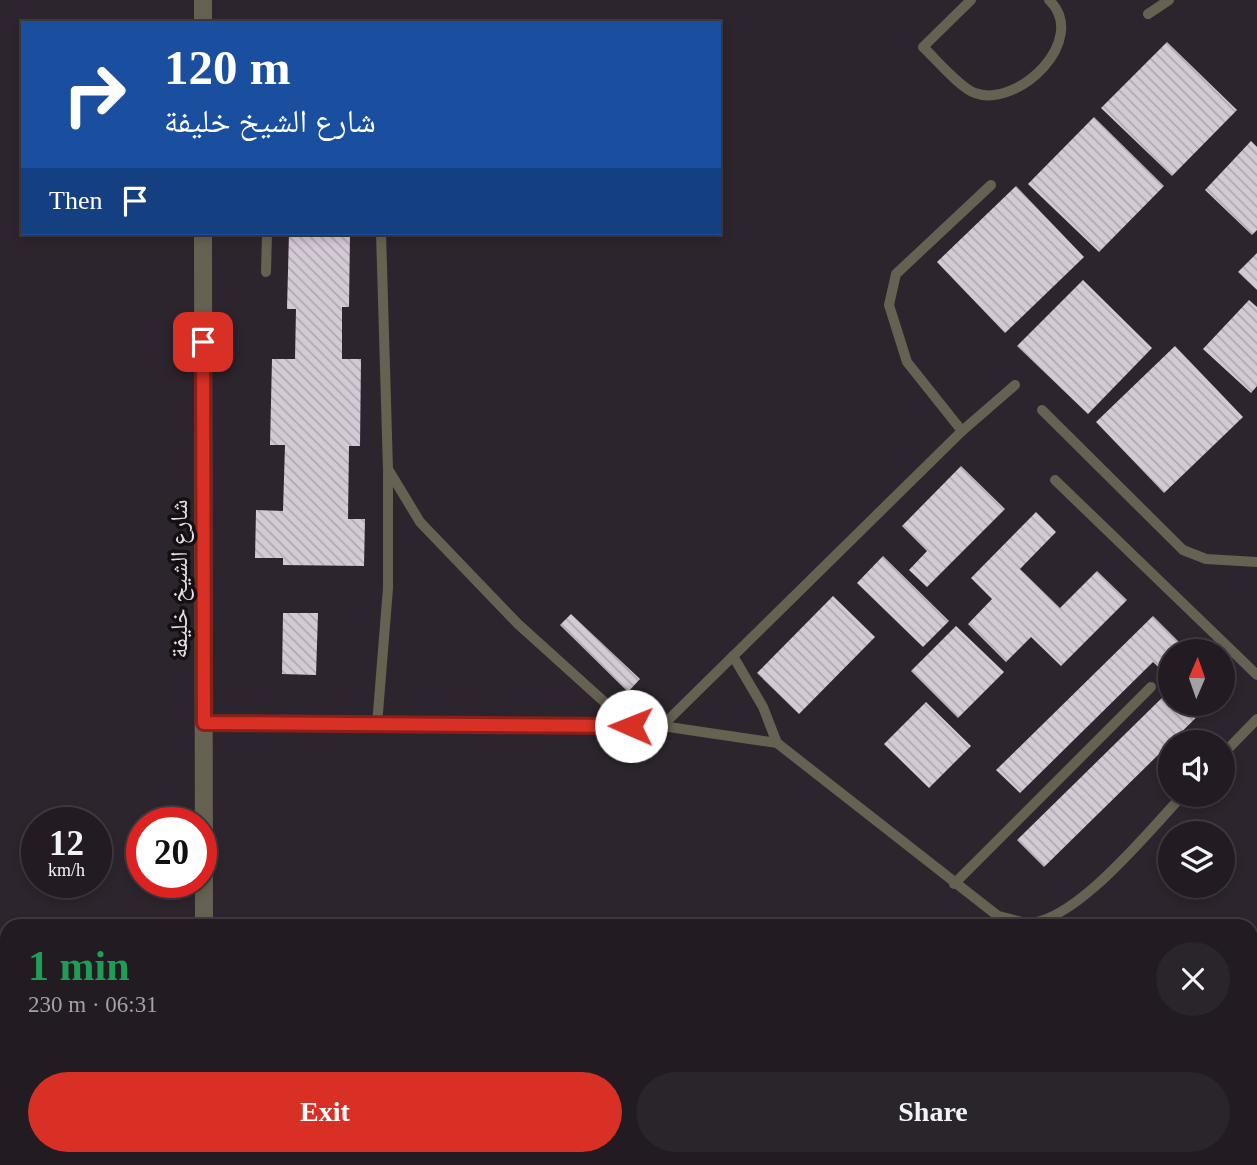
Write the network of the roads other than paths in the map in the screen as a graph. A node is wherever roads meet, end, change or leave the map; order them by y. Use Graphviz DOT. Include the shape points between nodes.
graph roads {
  1 [pos="202,0"];
  2 [pos="971,0"];
  3 [pos="1049,0"];
  4 [pos="1169,0"];
  5 [pos="1148,14"];
  6 [pos="203,21"];
  7 [pos="991,184"];
  8 [pos="203,235"];
  9 [pos="267,235"];
  10 [pos="381,235"];
  11 [pos="266,272"];
  12 [pos="1015,385"];
  13 [pos="1042,411"];
  14 [pos="962,431"];
  15 [pos="388,469"];
  16 [pos="1055,481"];
  17 [pos="1257,562"];
  18 [pos="733,656"];
  19 [pos="1257,675"];
  20 [pos="1151,687"];
  21 [pos="1257,719"];
  22 [pos="204,723"];
  23 [pos="377,725"];
  24 [pos="631,726"];
  25 [pos="662,726"];
  26 [pos="1235,742"];
  27 [pos="777,743"];
  28 [pos="1171,807"];
  29 [pos="954,884"];
  30 [pos="204,919"];
  31 [pos="1012,919"];
  32 [pos="1042,919"];
  1 -- 6 [label="street"];
  2 -- 3 [label="lane" via="923,47 972,93 991,97 1007,93 1042,70 1055,53 1059,22"];
  4 -- 5 [label="lane"];
  7 -- 14 [label="lane" via="896,274 889,304 907,362"];
  8 -- 22 [label="street, شارع الشيخ خليفة"];
  9 -- 11 [label="lane"];
  10 -- 15 [label="lane"];
  12 -- 14 [label="lane"];
  13 -- 17 [label="lane" via="1183,550 1206,559"];
  14 -- 18 [label="lane"];
  15 -- 23 [label="lane" via="388,588"];
  15 -- 24 [label="lane" via="420,522 518,624"];
  16 -- 19 [label="lane"];
  18 -- 25 [label="lane"];
  18 -- 27 [label="lane" via="763,707"];
  20 -- 29 [label="lane"];
  21 -- 26 [label="lane"];
  22 -- 23 [label="lane"];
  22 -- 30 [label="street, شارع الشيخ خليفة"];
  23 -- 24 [label="lane"];
  24 -- 25 [label="lane"];
  25 -- 27 [label="lane"];
  27 -- 29 [label="lane"];
  28 -- 32 [label="lane" via="1092,889 1059,913"];
  29 -- 31 [label="lane" via="998,916"];
}
